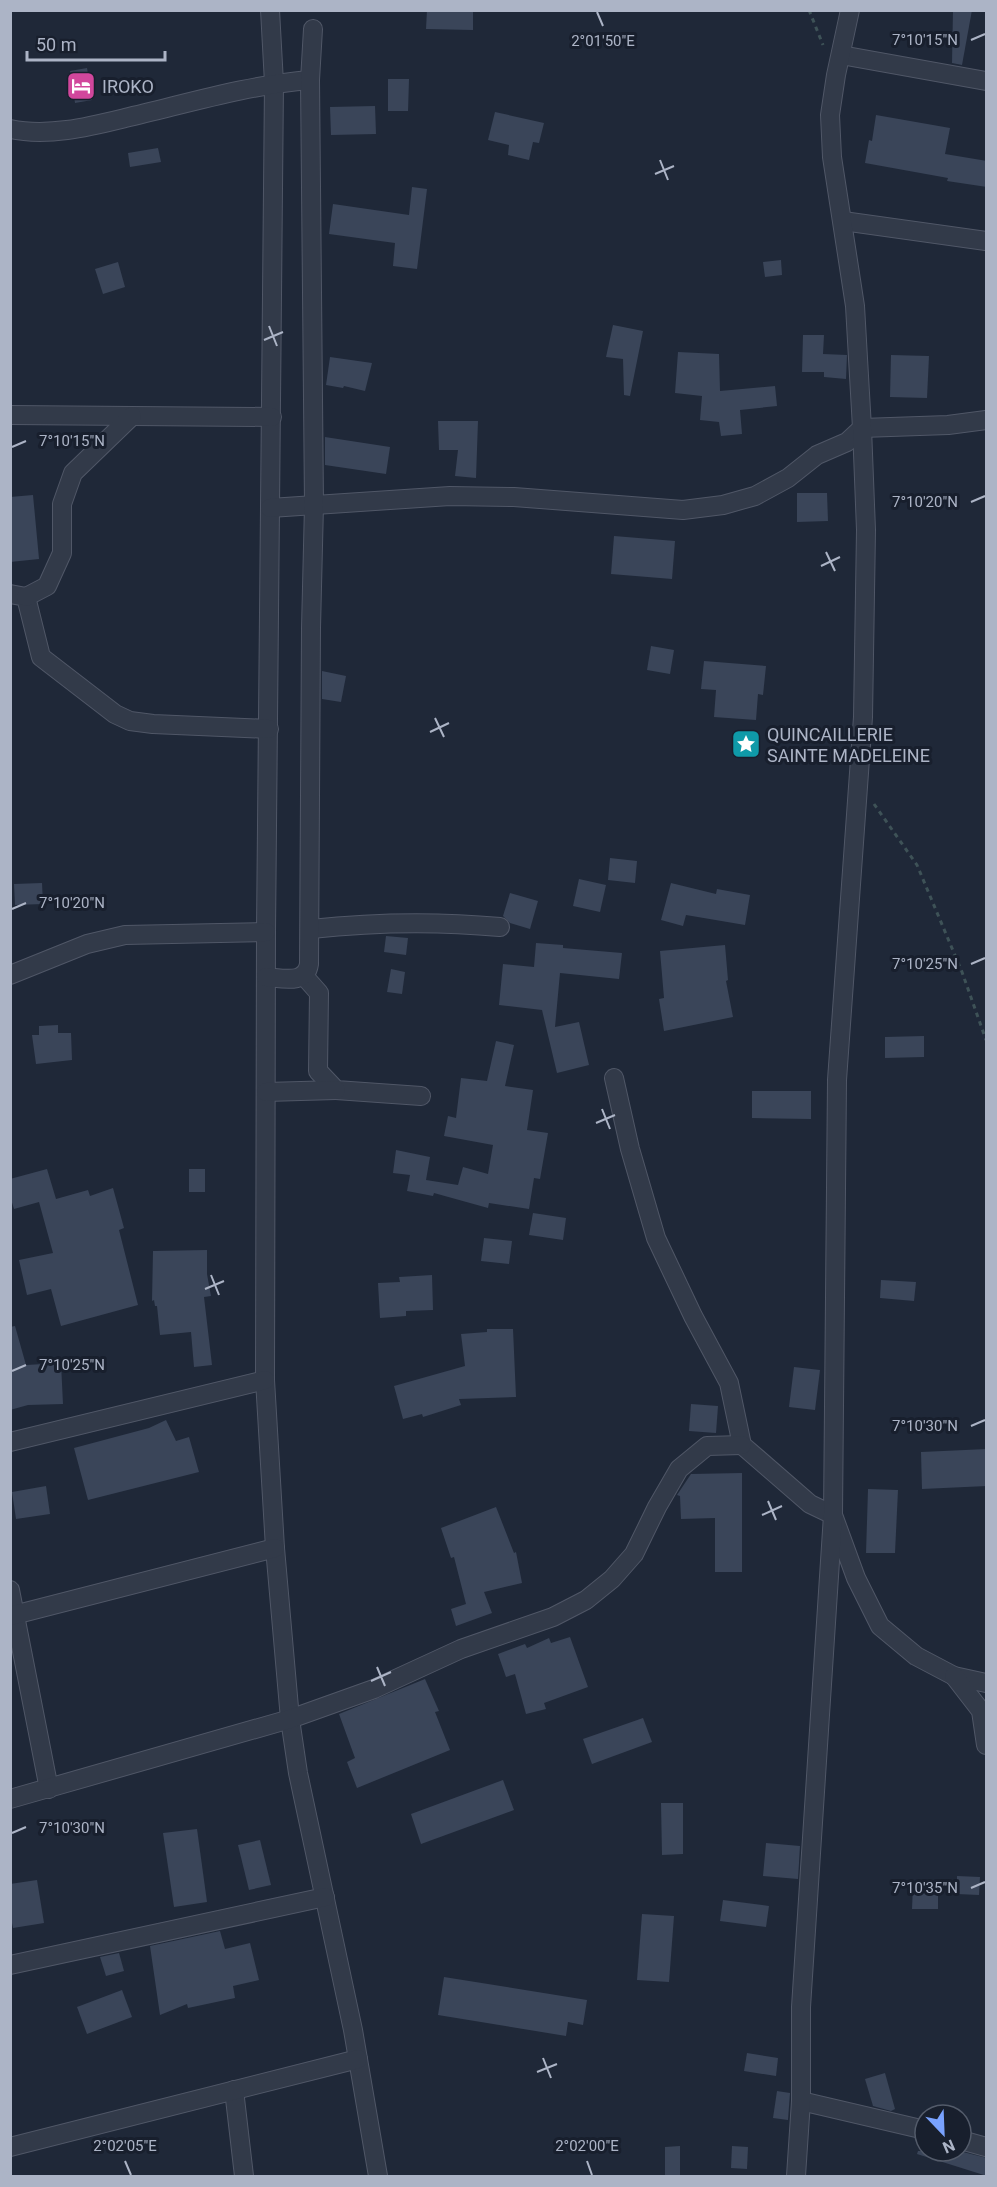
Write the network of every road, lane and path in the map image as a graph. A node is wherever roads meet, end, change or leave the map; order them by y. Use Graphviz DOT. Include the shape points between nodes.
graph roads {
  1 [pos="270,10"];
  2 [pos="850,10"];
  3 [pos="313,29"];
  4 [pos="840,54"];
  5 [pos="310,80"];
  6 [pos="987,81"];
  7 [pos="274,83"];
  8 [pos="10,129"];
  9 [pos="843,222"];
  10 [pos="987,241"];
  11 [pos="10,415"];
  12 [pos="132,416"];
  13 [pos="272,417"];
  14 [pos="987,420"];
  15 [pos="862,428"];
  16 [pos="314,506"];
  17 [pos="270,508"];
  18 [pos="18,595"];
  19 [pos="269,729"];
  20 [pos="859,781"];
  21 [pos="500,927"];
  22 [pos="310,929"];
  23 [pos="266,932"];
  24 [pos="10,975"];
  25 [pos="304,976"];
  26 [pos="266,977"];
  27 [pos="987,1040"];
  28 [pos="614,1077"];
  29 [pos="336,1090"];
  30 [pos="266,1092"];
  31 [pos="420,1096"];
  32 [pos="265,1380"];
  33 [pos="10,1442"];
  34 [pos="742,1445"];
  35 [pos="833,1515"];
  36 [pos="275,1548"];
  37 [pos="10,1590"];
  38 [pos="13,1615"];
  39 [pos="954,1676"];
  40 [pos="987,1683"];
  41 [pos="290,1719"];
  42 [pos="987,1745"];
  43 [pos="49,1789"];
  44 [pos="10,1799"];
  45 [pos="325,1898"];
  46 [pos="10,1965"];
  47 [pos="358,2059"];
  48 [pos="234,2090"];
  49 [pos="801,2101"];
  50 [pos="913,2127"];
  51 [pos="10,2147"];
  52 [pos="244,2176"];
  53 [pos="378,2176"];
  54 [pos="796,2176"];
  1 -- 7 [label="street"];
  2 -- 4 [label="street"];
  3 -- 5 [label="street"];
  4 -- 6 [label="street"];
  4 -- 9 [label="street" via="830,115 832,157"];
  5 -- 7 [label="street"];
  5 -- 16 [label="street"];
  7 -- 8 [label="street" via="75,130"];
  7 -- 13 [label="street"];
  9 -- 10 [label="street"];
  9 -- 15 [label="street" via="855,306"];
  11 -- 12 [label="street"];
  12 -- 13 [label="street"];
  12 -- 18 [label="street" via="73,473 62,504 62,553 47,586"];
  13 -- 17 [label="street"];
  14 -- 15 [label="street"];
  15 -- 16 [label="street" via="847,442 817,455 788,478 755,496 723,506 683,510 450,496"];
  15 -- 20 [label="street" via="866,530"];
  16 -- 17 [label="street"];
  16 -- 22 [label="street"];
  17 -- 19 [label="street"];
  18 -- 19 [label="street" via="41,657 115,714 130,721 162,725"];
  19 -- 23 [label="street"];
  20 -- 27 [label="path" via="917,866"];
  20 -- 35 [label="street" via="837,1080"];
  21 -- 22 [label="street" via="399,922"];
  22 -- 25 [label="street" via="308,970"];
  23 -- 24 [label="street" via="125,935 87,944"];
  23 -- 26 [label="street"];
  25 -- 26 [label="street"];
  25 -- 29 [label="street" via="319,993 318,1071"];
  26 -- 30 [label="street"];
  28 -- 34 [label="street" via="656,1238 729,1383"];
  29 -- 30 [label="street"];
  29 -- 31 [label="street"];
  30 -- 32 [label="street"];
  32 -- 33 [label="street"];
  32 -- 36 [label="street"];
  34 -- 35 [label="street" via="810,1504"];
  34 -- 41 [label="street" via="707,1446 679,1469 634,1554 586,1600 553,1617 460,1649 374,1689"];
  35 -- 39 [label="street" via="856,1578 880,1626 916,1656"];
  35 -- 49 [label="street" via="801,2007"];
  36 -- 38 [label="street"];
  36 -- 41 [label="street"];
  37 -- 38 [label="street"];
  38 -- 43 [label="street"];
  39 -- 40 [label="street"];
  39 -- 42 [label="street" via="981,1711"];
  41 -- 43 [label="street"];
  41 -- 45 [label="street"];
  43 -- 44 [label="street"];
  45 -- 46 [label="street"];
  45 -- 47 [label="street"];
  47 -- 48 [label="street"];
  47 -- 53 [label="street"];
  48 -- 51 [label="street"];
  48 -- 52 [label="street"];
  49 -- 50 [label="street"];
  49 -- 54 [label="street"];
}
